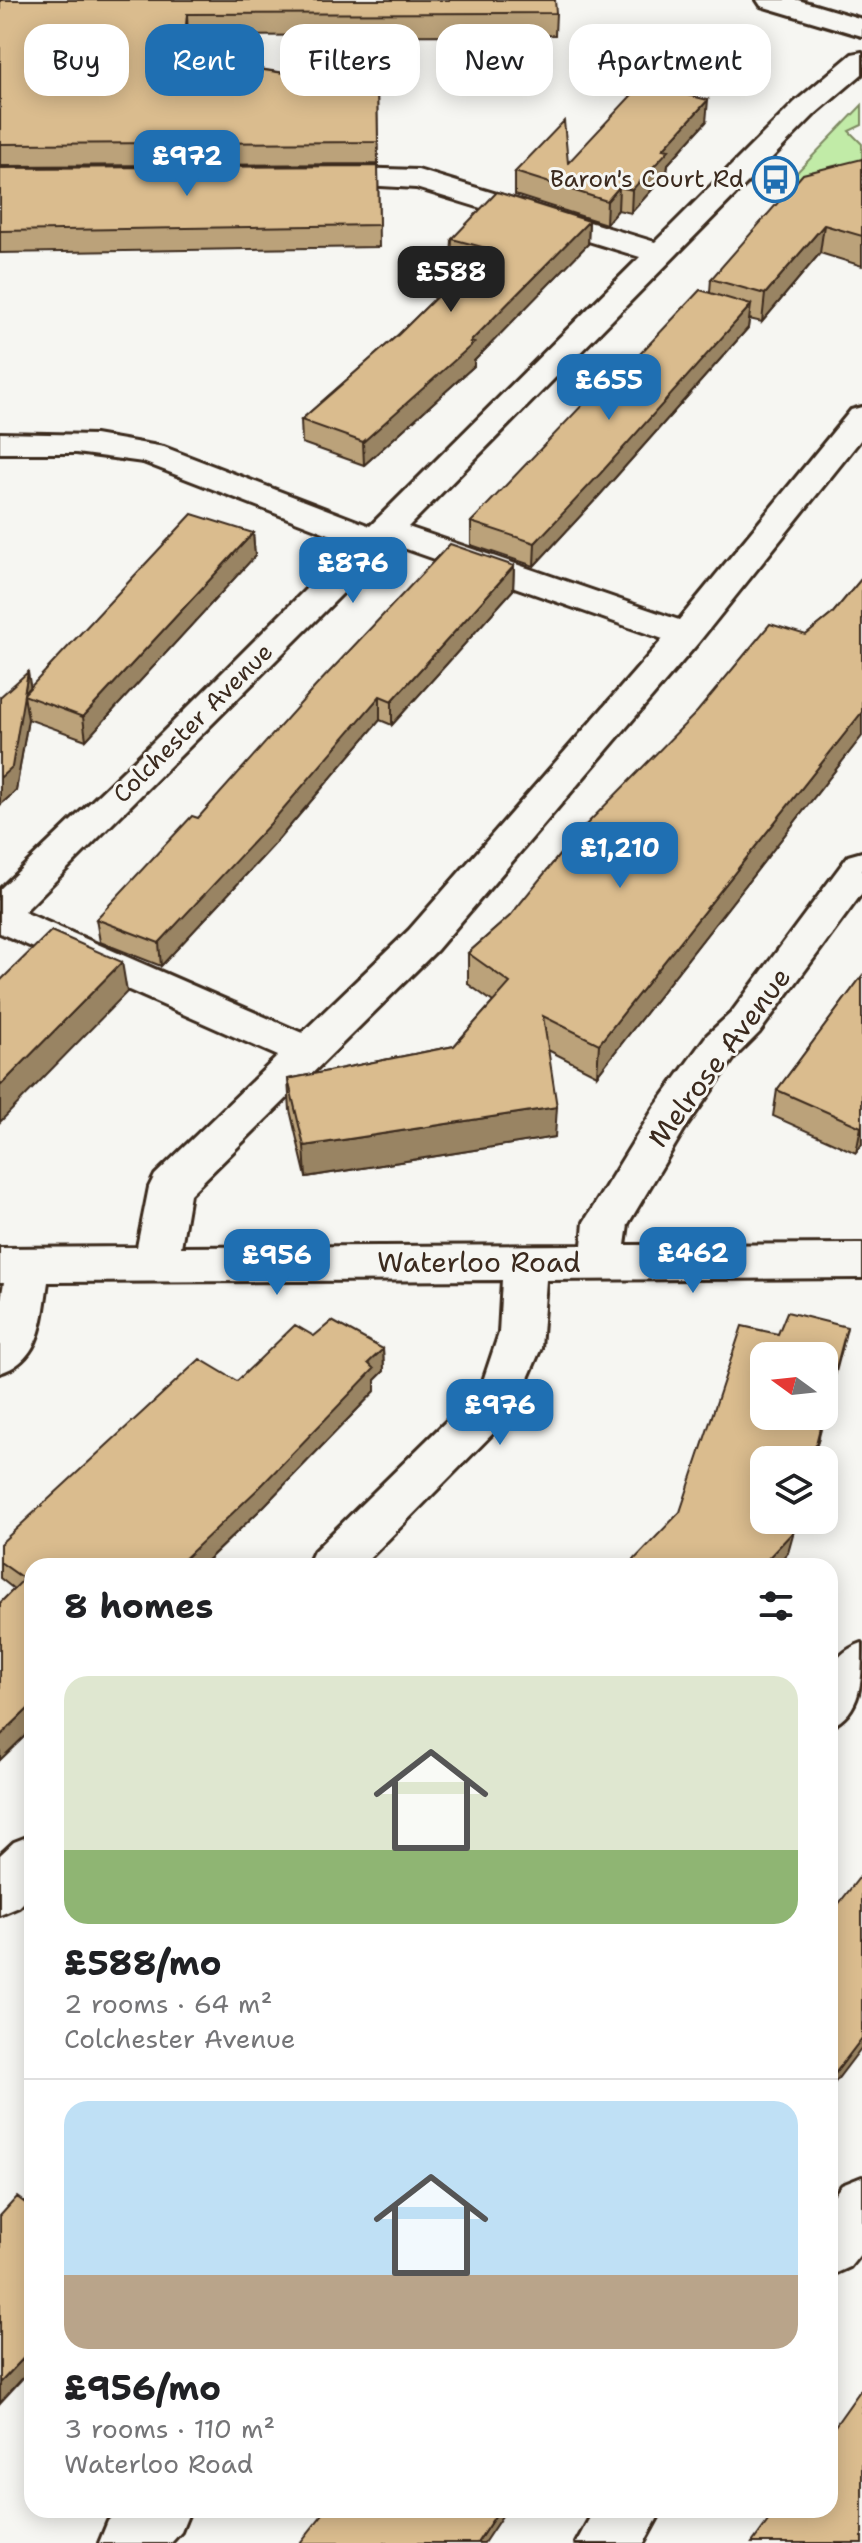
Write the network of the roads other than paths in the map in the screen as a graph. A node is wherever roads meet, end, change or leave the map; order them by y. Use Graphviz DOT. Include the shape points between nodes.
graph roads {
  1 [pos="770,0"];
  2 [pos="862,28"];
  3 [pos="862,60"];
  4 [pos="287,176"];
  5 [pos="663,254"];
  6 [pos="862,417"];
  7 [pos="0,443"];
  8 [pos="382,536"];
  9 [pos="686,635"];
  10 [pos="862,865"];
  11 [pos="0,914"];
  12 [pos="309,1053"];
  13 [pos="524,1261"];
  14 [pos="602,1261"];
  15 [pos="862,1261"];
  16 [pos="156,1263"];
  17 [pos="14,1265"];
  18 [pos="0,1355"];
  19 [pos="339,1558"];
  20 [pos="862,1665"];
  21 [pos="838,1695"];
  22 [pos="24,1867"];
  23 [pos="0,1890"];
  24 [pos="862,2205"];
  25 [pos="838,2236"];
  26 [pos="152,2518"];
  27 [pos="625,2518"];
  28 [pos="130,2543"];
  29 [pos="607,2543"];
  1 -- 2 [label="street"];
  3 -- 5 [label="street, Colchester Avenue" via="805,108"];
  4 -- 5 [label="street" via="418,179"];
  5 -- 8 [label="street, Colchester Avenue"];
  6 -- 9 [label="street"];
  7 -- 8 [label="street" via="120,446"];
  8 -- 9 [label="street"];
  8 -- 11 [label="street, Colchester Avenue"];
  9 -- 12 [label="street" via="423,940"];
  10 -- 14 [label="street, Melrose Avenue" via="669,1119 606,1222"];
  11 -- 12 [label="street"];
  12 -- 16 [label="street" via="170,1187"];
  13 -- 14 [label="street, Waterloo Road"];
  13 -- 16 [label="street, Waterloo Road"];
  13 -- 19 [label="street" via="525,1328 515,1367 497,1400"];
  14 -- 15 [label="street, Waterloo Road"];
  16 -- 17 [label="street, Waterloo Road"];
  17 -- 18 [label="street" via="17,1338"];
  20 -- 21 [label="street"];
  22 -- 23 [label="street"];
  24 -- 25 [label="street"];
  26 -- 28 [label="street"];
  27 -- 29 [label="street"];
}
